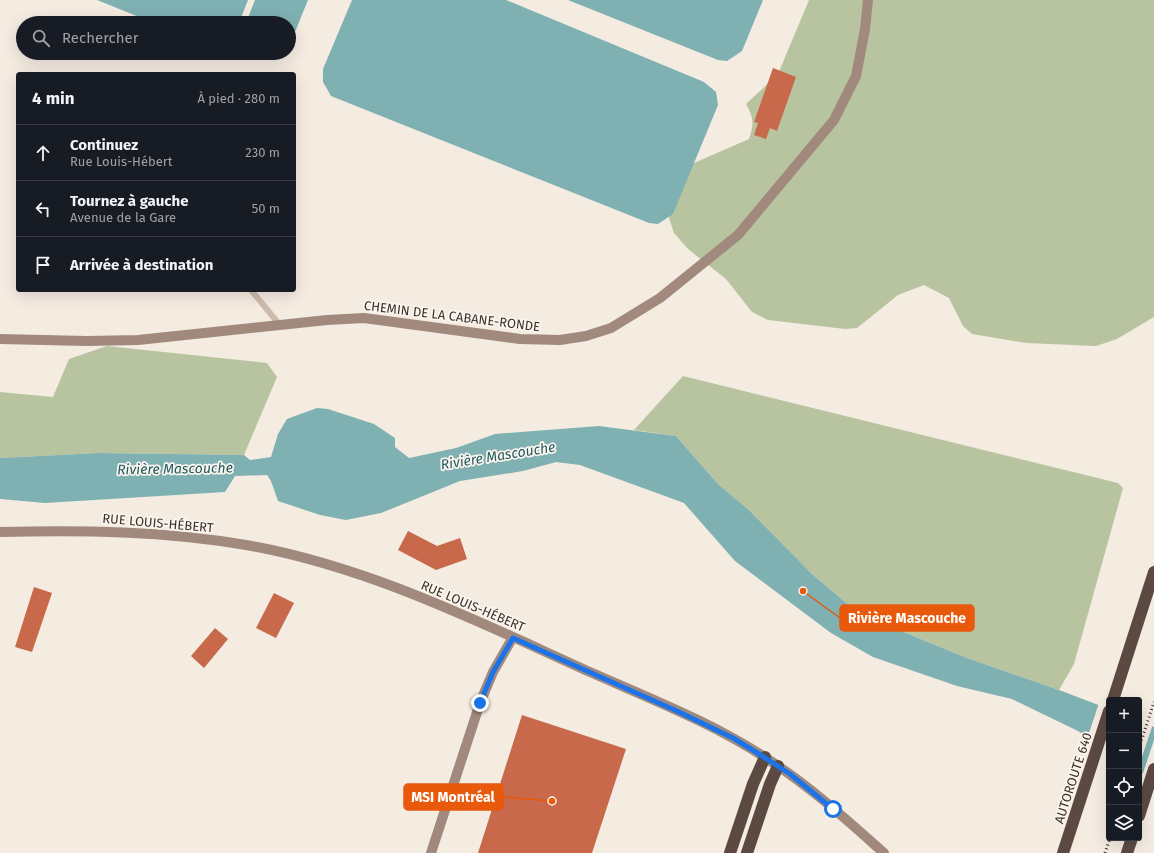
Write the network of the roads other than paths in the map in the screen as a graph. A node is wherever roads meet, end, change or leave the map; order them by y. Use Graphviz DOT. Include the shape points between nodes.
graph roads {
  1 [pos="868,0"];
  2 [pos="253,292"];
  3 [pos="279,324"];
  4 [pos="0,339"];
  5 [pos="0,532"];
  6 [pos="1154,572"];
  7 [pos="513,638"];
  8 [pos="1114,697"];
  9 [pos="1106,721"];
  10 [pos="765,757"];
  11 [pos="778,766"];
  12 [pos="1154,769"];
  13 [pos="1142,806"];
  14 [pos="1131,841"];
  15 [pos="431,853"];
  16 [pos="730,853"];
  17 [pos="747,853"];
  18 [pos="884,853"];
  19 [pos="1063,853"];
  20 [pos="1127,853"];
  1 -- 3 [label="street, CHEMIN DE LA CABANE-RONDE" via="856,76 834,120 738,234 660,298 611,328 586,336 560,340 520,339 364,318"];
  2 -- 3 [label="lane"];
  3 -- 4 [label="street, CHEMIN DE LA CABANE-RONDE" via="138,340"];
  5 -- 7 [label="street, RUE LOUIS-HÉBERT" via="127,532 187,537 260,548 355,573 417,596"];
  6 -- 8 [label="highway"];
  7 -- 10 [label="street, RUE LOUIS-HÉBERT" via="698,721"];
  7 -- 15 [label="street" via="493,672 480,703"];
  9 -- 19 [label="highway, AUTOROUTE 640"];
  10 -- 11 [label="street, RUE LOUIS-HÉBERT"];
  10 -- 16 [label="highway" via="753,784"];
  11 -- 17 [label="highway"];
  11 -- 18 [label="street, RUE LOUIS-HÉBERT" via="814,792"];
  12 -- 13 [label="highway"];
  14 -- 20 [label="highway"];
}
